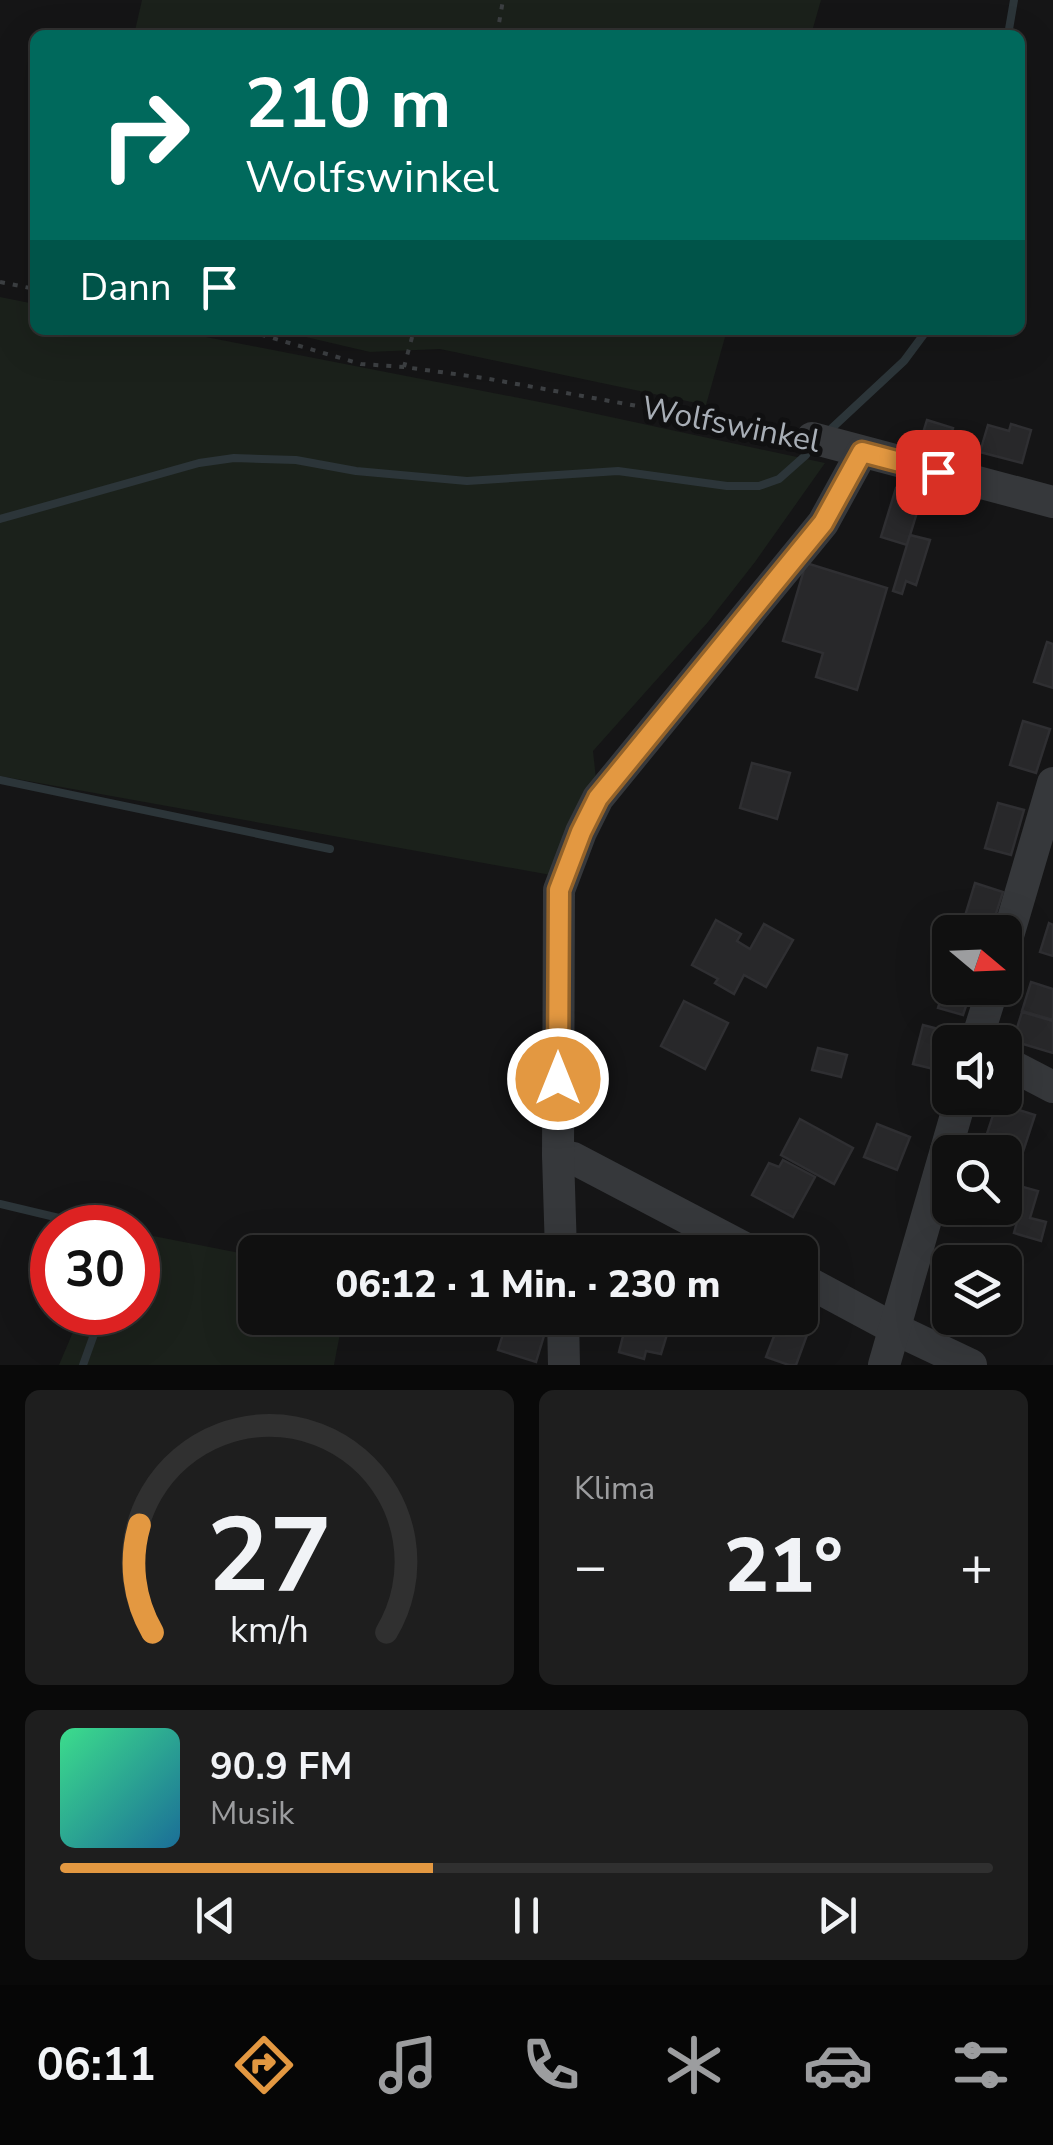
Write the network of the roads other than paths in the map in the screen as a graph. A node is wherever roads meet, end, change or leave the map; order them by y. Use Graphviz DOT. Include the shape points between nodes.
graph roads {
  1 [pos="812,438"];
  2 [pos="862,452"];
  3 [pos="1053,502"];
  4 [pos="1053,784"];
  5 [pos="1014,915"];
  6 [pos="1022,1071"];
  7 [pos="1053,1087"];
  8 [pos="955,1115"];
  9 [pos="558,1155"];
  10 [pos="560,1235"];
  11 [pos="720,1235"];
  12 [pos="818,1288"];
  13 [pos="895,1329"];
  14 [pos="566,1335"];
  15 [pos="572,1362"];
  16 [pos="884,1365"];
  17 [pos="971,1365"];
  1 -- 2 [label="street, Wolfswinkel"];
  2 -- 3 [label="street, Wolfswinkel"];
  2 -- 9 [label="street" via="823,523 612,779 581,832 559,890"];
  4 -- 5 [label="street"];
  6 -- 7 [label="street"];
  8 -- 13 [label="street"];
  9 -- 10 [label="street"];
  9 -- 11 [label="street"];
  12 -- 13 [label="street"];
  13 -- 16 [label="street"];
  13 -- 17 [label="street"];
  14 -- 15 [label="street"];
}
